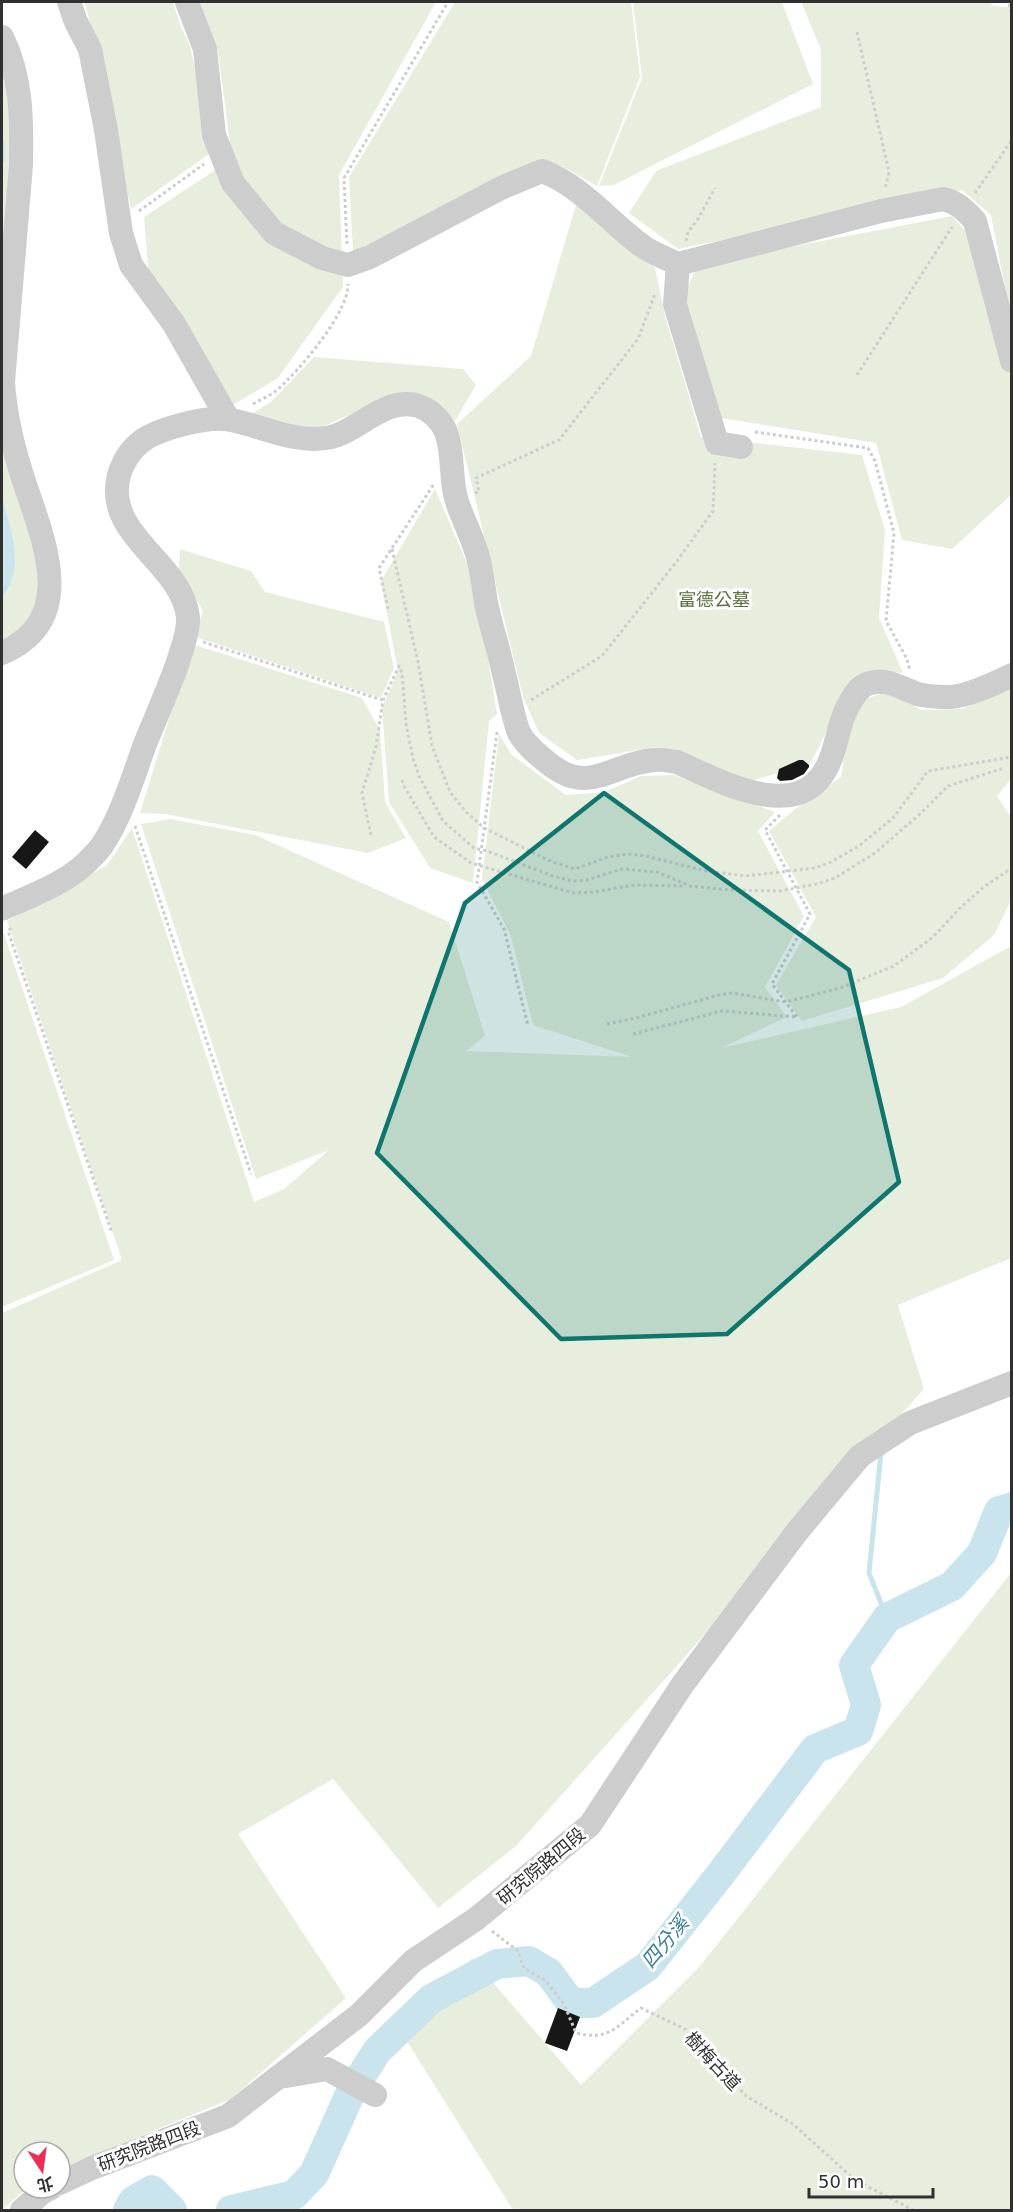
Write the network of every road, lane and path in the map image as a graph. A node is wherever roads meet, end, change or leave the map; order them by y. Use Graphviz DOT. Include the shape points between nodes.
graph roads {
  1 [pos="69,2"];
  2 [pos="83,2"];
  3 [pos="187,2"];
  4 [pos="448,2"];
  5 [pos="1009,4"];
  6 [pos="1011,14"];
  7 [pos="857,32"];
  8 [pos="2,37"];
  9 [pos="90,49"];
  10 [pos="1011,141"];
  11 [pos="220,153"];
  12 [pos="889,172"];
  13 [pos="715,188"];
  14 [pos="954,204"];
  15 [pos="134,214"];
  16 [pos="678,264"];
  17 [pos="348,265"];
  18 [pos="655,294"];
  19 [pos="1011,361"];
  20 [pos="857,375"];
  21 [pos="228,419"];
  22 [pos="743,439"];
  23 [pos="717,443"];
  24 [pos="452,470"];
  25 [pos="456,498"];
  26 [pos="392,549"];
  27 [pos="388,609"];
  28 [pos="203,633"];
  29 [pos="2,653"];
  30 [pos="1011,675"];
  31 [pos="916,694"];
  32 [pos="383,700"];
  33 [pos="512,712"];
  34 [pos="1011,757"];
  35 [pos="1004,768"];
  36 [pos="402,780"];
  37 [pos="782,813"];
  38 [pos="135,826"];
  39 [pos="484,828"];
  40 [pos="371,835"];
  41 [pos="481,849"];
  42 [pos="479,866"];
  43 [pos="1011,868"];
  44 [pos="788,872"];
  45 [pos="690,886"];
  46 [pos="797,889"];
  47 [pos="8,917"];
  48 [pos="786,1002"];
  49 [pos="607,1024"];
  50 [pos="528,1026"];
  51 [pos="633,1034"];
  52 [pos="251,1174"];
  53 [pos="112,1233"];
  54 [pos="1011,1383"];
  55 [pos="476,1919"];
  56 [pos="280,2077"];
  57 [pos="375,2095"];
  58 [pos="72,2178"];
  59 [pos="34,2200"];
  60 [pos="22,2211"];
  61 [pos="913,2211"];
  1 -- 9 [label="street"];
  2 -- 9 [label="street"];
  3 -- 11 [label="street" via="205,49 214,135"];
  4 -- 17 [label="path" via="344,178"];
  5 -- 6 [label="path"];
  7 -- 12 [label="path"];
  8 -- 29 [label="street" via="19,87 22,135 4,403 44,542 51,583 44,615 21,642"];
  9 -- 21 [label="street" via="121,233 131,265 174,324"];
  10 -- 14 [label="path"];
  11 -- 15 [label="path"];
  11 -- 17 [label="street" via="233,183 274,233 322,258"];
  13 -- 16 [label="path" via="688,231"];
  14 -- 16 [label="street" via="881,211"];
  14 -- 19 [label="street" via="975,221"];
  14 -- 20 [label="path" via="943,211 954,225"];
  16 -- 17 [label="street" via="642,246 561,178 542,171"];
  16 -- 23 [label="street" via="675,304"];
  17 -- 21 [label="path" via="349,290 305,362 275,392"];
  18 -- 25 [label="path" via="638,339 559,440 476,478 479,492"];
  21 -- 24 [label="street" via="266,431 318,439 350,430 381,411 414,404 428,410 446,432"];
  21 -- 47 [label="street" via="196,422 147,438 132,450 122,466 117,484 124,521 178,591 187,613 185,636 103,845 71,875"];
  22 -- 23 [label="street"];
  22 -- 31 [label="path" via="868,448 894,533 886,621 907,659"];
  23 -- 33 [label="path" via="713,511 677,561 602,656"];
  24 -- 25 [label="street"];
  24 -- 26 [label="path" via="437,478"];
  25 -- 33 [label="street" via="479,559"];
  26 -- 27 [label="path" via="379,568"];
  26 -- 39 [label="path" via="432,746 450,792"];
  28 -- 32 [label="path" via="200,641"];
  30 -- 31 [label="street" via="952,697"];
  31 -- 33 [label="street" via="895,683 877,681 864,685 842,717 825,771 808,789 781,796 753,792 665,760 642,762 592,778 569,776 523,741"];
  32 -- 40 [label="path" via="376,747 362,793"];
  32 -- 41 [label="path" via="400,667 406,724 419,776 443,821 474,848"];
  33 -- 39 [label="path" via="499,722"];
  34 -- 44 [label="path" via="928,771 898,814 859,846 829,863"];
  35 -- 46 [label="path" via="948,786 875,853 835,878"];
  36 -- 42 [label="path" via="434,837"];
  37 -- 44 [label="path" via="765,830"];
  38 -- 52 [label="path"];
  39 -- 41 [label="path"];
  39 -- 44 [label="path" via="571,868 628,854 706,872 745,876"];
  41 -- 42 [label="path"];
  41 -- 45 [label="path" via="572,881 639,869"];
  42 -- 45 [label="path" via="573,893 635,885"];
  42 -- 50 [label="path" via="477,882 504,929"];
  43 -- 48 [label="path" via="894,966 840,988"];
  44 -- 46 [label="path"];
  45 -- 46 [label="path" via="747,891"];
  46 -- 48 [label="path" via="810,914 772,984"];
  47 -- 53 [label="path" via="8,931"];
  48 -- 49 [label="path" via="725,994"];
  48 -- 51 [label="path" via="797,1017 722,1011"];
  54 -- 55 [label="street, 研究院路四段" via="910,1423 860,1456 796,1533 683,1684 590,1825"];
  55 -- 56 [label="street, 研究院路四段" via="413,1961 359,2015"];
  55 -- 61 [label="path, 樹梅古道" via="518,1951 524,1968 546,1981 564,2004 576,2033 606,2035 641,2008 689,2031 746,2096 793,2124 855,2180"];
  56 -- 57 [label="street" via="327,2068"];
  56 -- 58 [label="street, 研究院路四段" via="228,2116"];
  59 -- 60 [label="street"];
}
